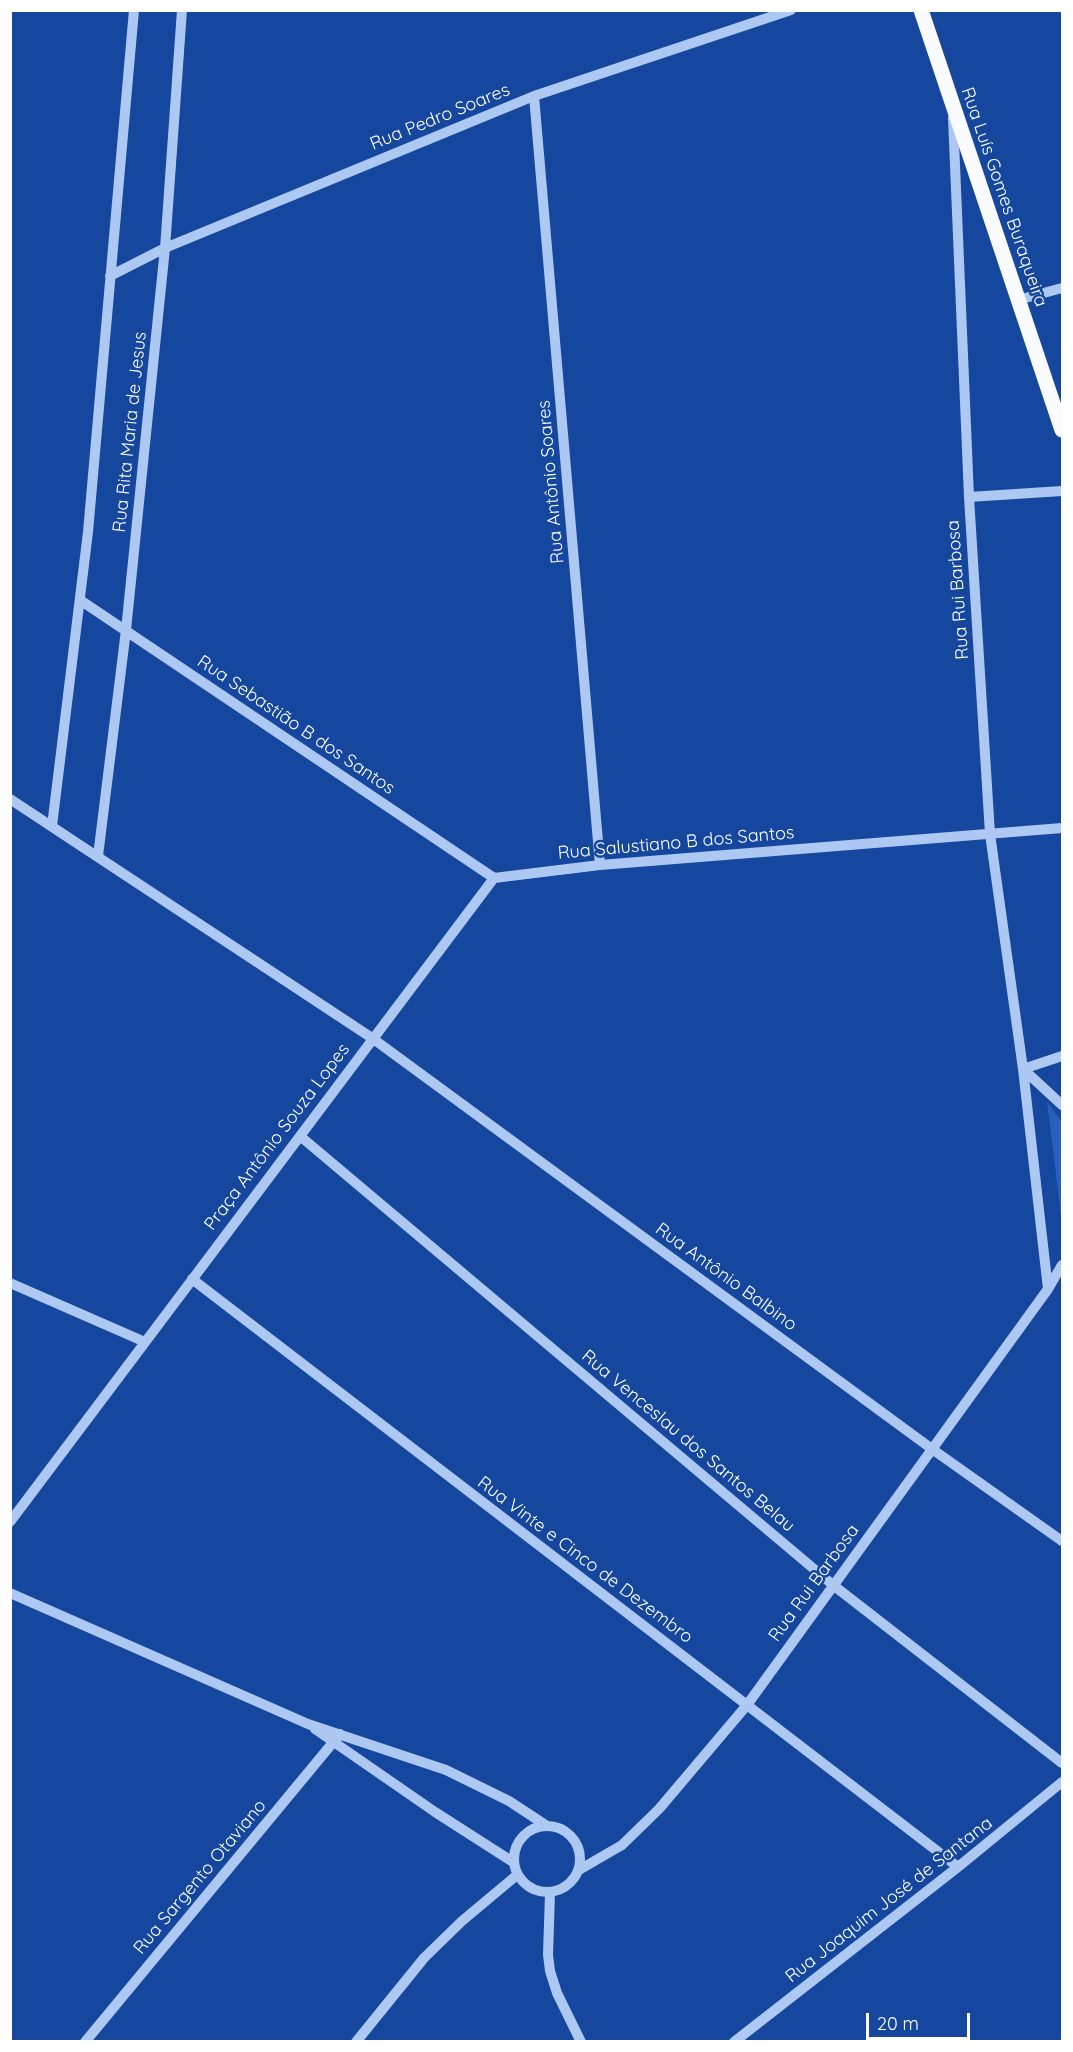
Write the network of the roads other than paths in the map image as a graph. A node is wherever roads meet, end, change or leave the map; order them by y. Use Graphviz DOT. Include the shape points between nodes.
graph roads {
  1 [pos="134,10"];
  2 [pos="182,10"];
  3 [pos="791,10"];
  4 [pos="921,10"];
  5 [pos="534,96"];
  6 [pos="952,106"];
  7 [pos="165,248"];
  8 [pos="110,276"];
  9 [pos="1062,288"];
  10 [pos="1018,300"];
  11 [pos="1062,430"];
  12 [pos="1062,491"];
  13 [pos="969,498"];
  14 [pos="80,600"];
  15 [pos="126,630"];
  16 [pos="10,799"];
  17 [pos="52,826"];
  18 [pos="1062,828"];
  19 [pos="990,834"];
  20 [pos="98,856"];
  21 [pos="600,865"];
  22 [pos="494,878"];
  23 [pos="372,1038"];
  24 [pos="1062,1056"];
  25 [pos="1023,1069"];
  26 [pos="1062,1105"];
  27 [pos="300,1136"];
  28 [pos="1062,1265"];
  29 [pos="192,1279"];
  30 [pos="10,1283"];
  31 [pos="1048,1288"];
  32 [pos="146,1341"];
  33 [pos="932,1449"];
  34 [pos="10,1522"];
  35 [pos="1062,1541"];
  36 [pos="834,1585"];
  37 [pos="10,1593"];
  38 [pos="747,1705"];
  39 [pos="337,1738"];
  40 [pos="1062,1763"];
  41 [pos="1062,1782"];
  42 [pos="547,1826"];
  43 [pos="513,1862"];
  44 [pos="958,1868"];
  45 [pos="579,1870"];
  46 [pos="517,1875"];
  47 [pos="550,1893"];
  48 [pos="85,2042"];
  49 [pos="356,2042"];
  50 [pos="581,2042"];
  51 [pos="734,2042"];
  1 -- 8 [label="street, Rua Rita Maria de Jesus"];
  2 -- 7 [label="street, Rua Rita Maria de Jesus"];
  3 -- 5 [label="street, Rua Pedro Soares"];
  4 -- 6 [label="main road, Rua Luís Gomes Buraqueira"];
  5 -- 7 [label="street, Rua Pedro Soares"];
  5 -- 21 [label="street, Rua Antônio Soares"];
  6 -- 10 [label="main road, Rua Luís Gomes Buraqueira"];
  6 -- 13 [label="street, Rua Rui Barbosa"];
  7 -- 8 [label="street, Rua Pedro Soares"];
  7 -- 15 [label="street, Rua Rita Maria de Jesus"];
  8 -- 14 [label="street, Rua Rita Maria de Jesus"];
  9 -- 10 [label="street"];
  10 -- 11 [label="main road, Rua Luís Gomes Buraqueira"];
  12 -- 13 [label="street"];
  13 -- 19 [label="street, Rua Rui Barbosa"];
  14 -- 15 [label="street, Rua Sebastião B dos Santos"];
  14 -- 17 [label="street, Rua Rita Maria de Jesus"];
  15 -- 20 [label="street, Rua Rita Maria de Jesus"];
  15 -- 22 [label="street, Rua Sebastião B dos Santos"];
  16 -- 17 [label="street, Praça Antônio Souza Lopes"];
  17 -- 20 [label="street, Praça Antônio Souza Lopes"];
  18 -- 19 [label="street, Rua Salustiano B dos Santos"];
  19 -- 21 [label="street, Rua Salustiano B dos Santos"];
  19 -- 25 [label="street, Rua Rui Barbosa"];
  20 -- 23 [label="street, Praça Antônio Souza Lopes"];
  21 -- 22 [label="street, Rua Salustiano B dos Santos"];
  22 -- 23 [label="street"];
  23 -- 27 [label="street, Praça Antônio Souza Lopes"];
  23 -- 33 [label="street, Rua Antônio Balbino"];
  24 -- 25 [label="street"];
  25 -- 26 [label="street"];
  25 -- 31 [label="street, Rua Rui Barbosa"];
  27 -- 29 [label="street, Praça Antônio Souza Lopes"];
  27 -- 36 [label="street, Rua Venceslau dos Santos Belau"];
  28 -- 31 [label="street, Rua Rui Barbosa"];
  29 -- 32 [label="street, Praça Antônio Souza Lopes"];
  29 -- 38 [label="street, Rua Vinte e Cinco de Dezembro"];
  30 -- 32 [label="street"];
  31 -- 33 [label="street, Rua Rui Barbosa"];
  32 -- 34 [label="street, Praça Antônio Souza Lopes"];
  33 -- 35 [label="street, Rua Antônio Balbino"];
  33 -- 36 [label="street, Rua Rui Barbosa"];
  36 -- 38 [label="street, Rua Rui Barbosa"];
  36 -- 40 [label="street, Rua Venceslau dos Santos Belau"];
  37 -- 39 [label="street"];
  38 -- 44 [label="street, Rua Vinte e Cinco de Dezembro"];
  38 -- 45 [label="street, Rua Rui Barbosa" via="659,1809 622,1845"];
  39 -- 42 [label="street" via="446,1770 509,1801"];
  39 -- 43 [label="street" via="435,1812"];
  39 -- 48 [label="street, Rua Sargento Otaviano"];
  41 -- 44 [label="street, Rua Joaquim José de Santana"];
  42 -- 43 [label="street" via="522,1837"];
  42 -- 45 [label="street" via="559,1828 578,1845"];
  43 -- 46 [label="street"];
  44 -- 51 [label="street, Rua Joaquim José de Santana"];
  45 -- 47 [label="street" via="573,1881"];
  46 -- 47 [label="street" via="525,1885"];
  46 -- 49 [label="street" via="424,1958"];
  47 -- 50 [label="street" via="550,1971"];
}
